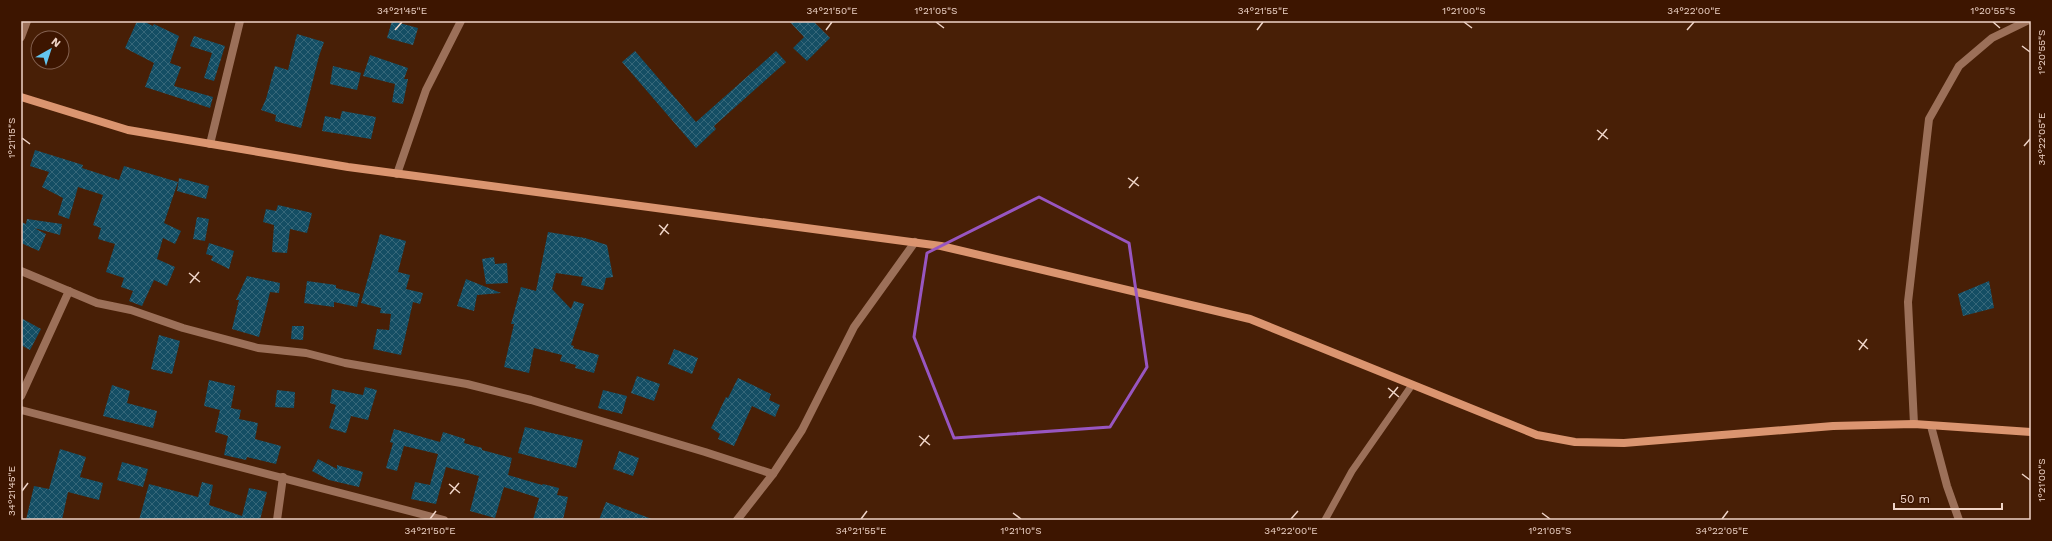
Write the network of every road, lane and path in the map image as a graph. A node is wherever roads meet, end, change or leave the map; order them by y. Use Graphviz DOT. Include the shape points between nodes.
graph roads {
  1 [pos="27,21"];
  2 [pos="240,21"];
  3 [pos="461,21"];
  4 [pos="2027,21"];
  5 [pos="21,37"];
  6 [pos="21,97"];
  7 [pos="210,144"];
  8 [pos="397,174"];
  9 [pos="915,242"];
  10 [pos="21,271"];
  11 [pos="69,291"];
  12 [pos="1412,385"];
  13 [pos="21,396"];
  14 [pos="21,410"];
  15 [pos="1914,424"];
  16 [pos="1931,426"];
  17 [pos="2031,432"];
  18 [pos="773,474"];
  19 [pos="283,477"];
  20 [pos="277,520"];
  21 [pos="444,520"];
  22 [pos="737,520"];
  23 [pos="1325,520"];
  24 [pos="1959,520"];
  1 -- 5 [label="street"];
  2 -- 7 [label="street"];
  3 -- 8 [label="street" via="426,90"];
  4 -- 15 [label="street" via="1992,38 1959,66 1930,119 1908,302"];
  6 -- 7 [label="main road" via="128,130"];
  7 -- 8 [label="main road"];
  8 -- 9 [label="main road"];
  9 -- 12 [label="main road" via="1250,319"];
  9 -- 18 [label="street" via="854,327 802,430"];
  10 -- 11 [label="street"];
  11 -- 13 [label="street"];
  11 -- 18 [label="street" via="97,303 131,310 183,328 258,348 306,353 345,363 467,384 531,400"];
  12 -- 15 [label="main road" via="1537,435 1575,442 1624,443 1833,426"];
  12 -- 23 [label="lane" via="1352,471"];
  14 -- 19 [label="street"];
  15 -- 16 [label="main road"];
  16 -- 17 [label="main road"];
  16 -- 24 [label="street"];
  18 -- 22 [label="street"];
  19 -- 20 [label="street"];
  19 -- 21 [label="street"];
}
